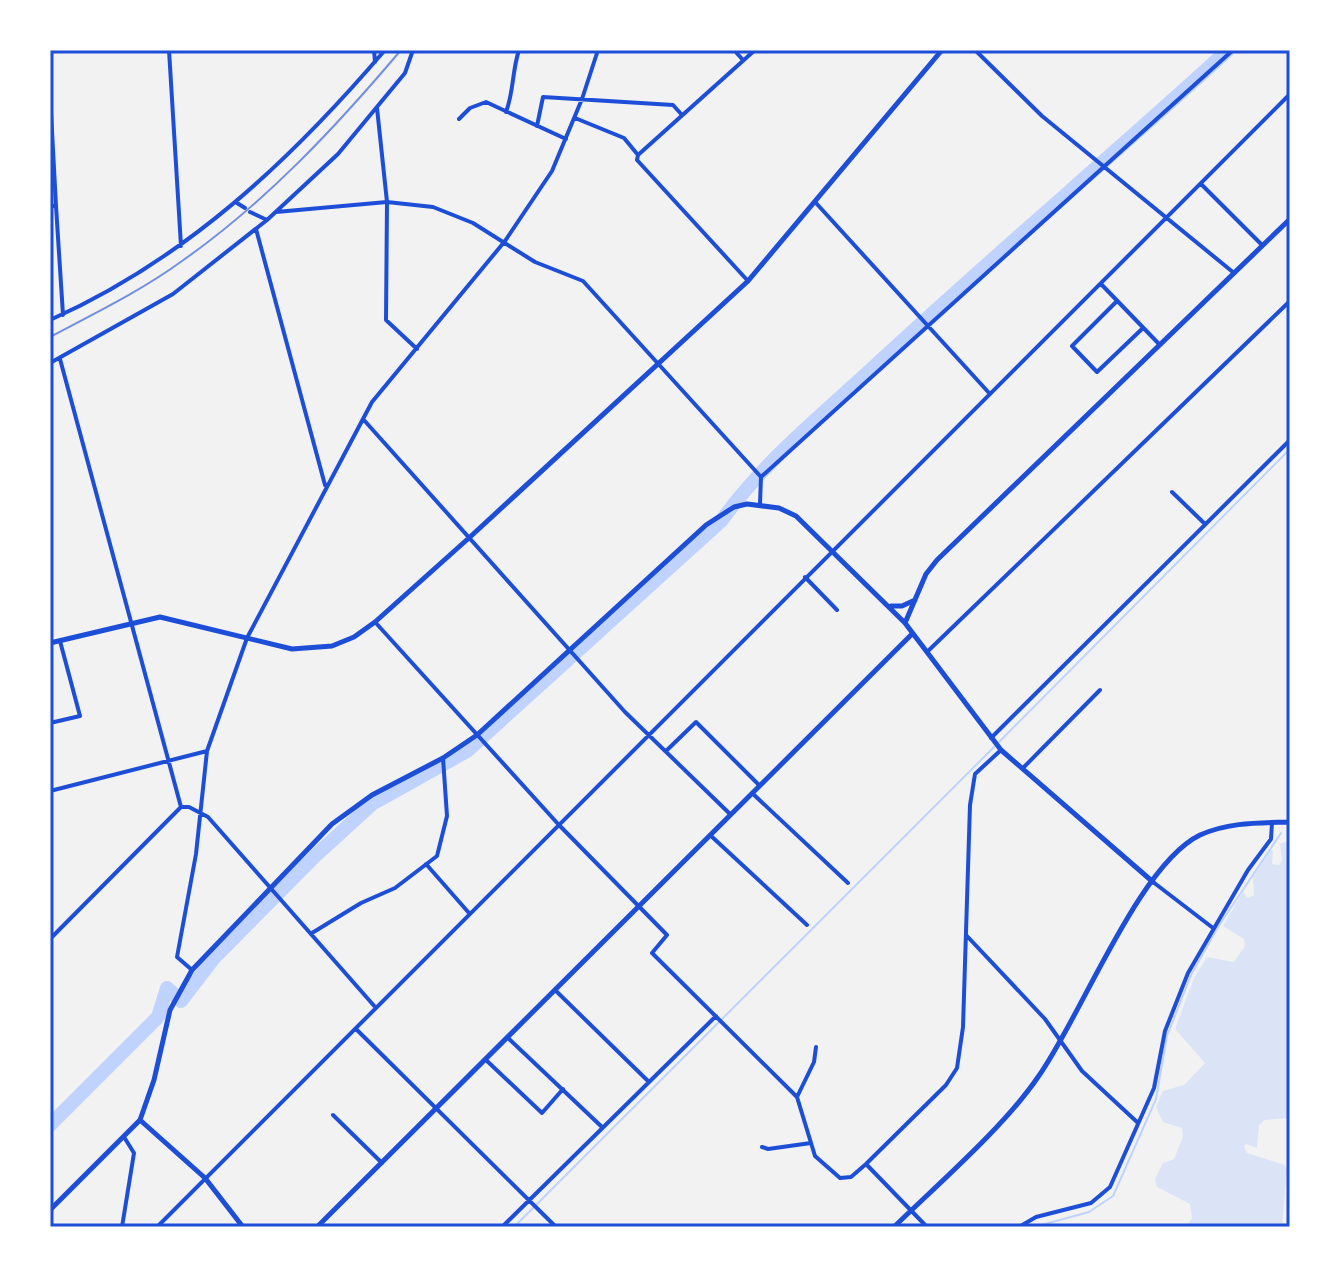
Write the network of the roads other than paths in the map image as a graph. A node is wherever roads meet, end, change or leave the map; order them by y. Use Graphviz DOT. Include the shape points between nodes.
graph roads {
  1 [pos="169,50"];
  2 [pos="374,50"];
  3 [pos="385,50"];
  4 [pos="413,50"];
  5 [pos="519,50"];
  6 [pos="598,50"];
  7 [pos="734,50"];
  8 [pos="755,50"];
  9 [pos="942,50"];
  10 [pos="975,50"];
  11 [pos="1233,50"];
  12 [pos="744,60"];
  13 [pos="375,62"];
  14 [pos="50,93"];
  15 [pos="1290,94"];
  16 [pos="582,99"];
  17 [pos="376,105"];
  18 [pos="506,112"];
  19 [pos="683,115"];
  20 [pos="575,118"];
  21 [pos="459,119"];
  22 [pos="537,126"];
  23 [pos="566,139"];
  24 [pos="638,155"];
  25 [pos="1104,167"];
  26 [pos="1201,184"];
  27 [pos="387,202"];
  28 [pos="237,203"];
  29 [pos="816,203"];
  30 [pos="53,206"];
  31 [pos="245,208"];
  32 [pos="250,212"];
  33 [pos="276,212"];
  34 [pos="1166,218"];
  35 [pos="1290,219"];
  36 [pos="267,220"];
  37 [pos="256,229"];
  38 [pos="505,241"];
  39 [pos="1262,245"];
  40 [pos="181,246"];
  41 [pos="1234,273"];
  42 [pos="748,281"];
  43 [pos="1101,284"];
  44 [pos="1117,301"];
  45 [pos="1290,301"];
  46 [pos="63,315"];
  47 [pos="50,320"];
  48 [pos="926,325"];
  49 [pos="1143,328"];
  50 [pos="1159,344"];
  51 [pos="418,349"];
  52 [pos="60,359"];
  53 [pos="50,363"];
  54 [pos="659,365"];
  55 [pos="990,394"];
  56 [pos="363,419"];
  57 [pos="1290,440"];
  58 [pos="761,477"];
  59 [pos="326,487"];
  60 [pos="1172,492"];
  61 [pos="760,504"];
  62 [pos="1205,524"];
  63 [pos="470,537"];
  64 [pos="833,549"];
  65 [pos="805,577"];
  66 [pos="915,600"];
  67 [pos="890,606"];
  68 [pos="837,610"];
  69 [pos="131,622"];
  70 [pos="375,622"];
  71 [pos="905,623"];
  72 [pos="911,635"];
  73 [pos="247,638"];
  74 [pos="60,641"];
  75 [pos="50,643"];
  76 [pos="571,648"];
  77 [pos="926,653"];
  78 [pos="1100,690"];
  79 [pos="50,723"];
  80 [pos="477,735"];
  81 [pos="650,735"];
  82 [pos="991,738"];
  83 [pos="1001,750"];
  84 [pos="207,751"];
  85 [pos="666,751"];
  86 [pos="443,758"];
  87 [pos="169,759"];
  88 [pos="1023,768"];
  89 [pos="759,785"];
  90 [pos="50,791"];
  91 [pos="752,793"];
  92 [pos="181,807"];
  93 [pos="200,812"];
  94 [pos="730,814"];
  95 [pos="1290,815"];
  96 [pos="1289,822"];
  97 [pos="1272,823"];
  98 [pos="559,825"];
  99 [pos="710,835"];
  100 [pos="426,864"];
  101 [pos="1153,882"];
  102 [pos="848,883"];
  103 [pos="272,886"];
  104 [pos="639,906"];
  105 [pos="470,914"];
  106 [pos="807,925"];
  107 [pos="1213,928"];
  108 [pos="312,933"];
  109 [pos="966,935"];
  110 [pos="50,939"];
  111 [pos="192,970"];
  112 [pos="555,990"];
  113 [pos="376,1008"];
  114 [pos="716,1016"];
  115 [pos="356,1029"];
  116 [pos="508,1038"];
  117 [pos="1060,1042"];
  118 [pos="816,1047"];
  119 [pos="486,1060"];
  120 [pos="649,1081"];
  121 [pos="563,1089"];
  122 [pos="797,1097"];
  123 [pos="437,1109"];
  124 [pos="333,1115"];
  125 [pos="140,1120"];
  126 [pos="1137,1122"];
  127 [pos="602,1127"];
  128 [pos="124,1137"];
  129 [pos="811,1143"];
  130 [pos="762,1147"];
  131 [pos="382,1163"];
  132 [pos="866,1164"];
  133 [pos="205,1178"];
  134 [pos="529,1200"];
  135 [pos="50,1210"];
  136 [pos="911,1211"];
  137 [pos="122,1227"];
  138 [pos="157,1227"];
  139 [pos="243,1227"];
  140 [pos="317,1227"];
  141 [pos="502,1227"];
  142 [pos="556,1227"];
  143 [pos="894,1227"];
  144 [pos="927,1227"];
  145 [pos="1019,1227"];
  1 -- 40 [label="street"];
  2 -- 13 [label="street"];
  3 -- 13 [label="street"];
  4 -- 17 [label="street" via="405,73"];
  5 -- 18 [label="street"];
  6 -- 16 [label="street"];
  7 -- 12 [label="street"];
  8 -- 12 [label="street"];
  9 -- 29 [label="street"];
  10 -- 25 [label="street" via="1015,93"];
  11 -- 25 [label="street"];
  12 -- 19 [label="street"];
  13 -- 28 [label="street" via="343,101"];
  14 -- 30 [label="street"];
  15 -- 26 [label="street"];
  16 -- 19 [label="street" via="673,105"];
  16 -- 20 [label="street"];
  16 -- 22 [label="street" via="543,97"];
  17 -- 27 [label="street"];
  17 -- 33 [label="street" via="338,154"];
  18 -- 21 [label="street" via="486,102"];
  18 -- 22 [label="street"];
  19 -- 24 [label="street"];
  20 -- 23 [label="street"];
  20 -- 24 [label="street" via="624,138"];
  22 -- 23 [label="street"];
  23 -- 38 [label="street" via="552,171"];
  24 -- 42 [label="street" via="637,160"];
  25 -- 34 [label="street"];
  25 -- 48 [label="street"];
  26 -- 34 [label="street"];
  26 -- 39 [label="street"];
  27 -- 33 [label="street"];
  27 -- 38 [label="street" via="433,207"];
  27 -- 51 [label="street" via="386,320"];
  28 -- 31 [label="street"];
  28 -- 40 [label="street"];
  29 -- 42 [label="street"];
  29 -- 48 [label="street"];
  30 -- 46 [label="street"];
  32 -- 36 [label="street"];
  33 -- 36 [label="street"];
  34 -- 41 [label="street"];
  34 -- 43 [label="street"];
  35 -- 39 [label="street"];
  36 -- 37 [label="street"];
  37 -- 52 [label="street" via="173,294"];
  37 -- 59 [label="street"];
  38 -- 51 [label="street"];
  38 -- 54 [label="street" via="535,262 583,281"];
  39 -- 41 [label="street"];
  40 -- 46 [label="street"];
  41 -- 50 [label="street"];
  42 -- 54 [label="street"];
  43 -- 44 [label="street"];
  43 -- 55 [label="street"];
  44 -- 49 [label="street"];
  44 -- 49 [label="street" via="1072,346 1097,372"];
  45 -- 77 [label="street"];
  46 -- 47 [label="street"];
  48 -- 55 [label="street"];
  48 -- 58 [label="street"];
  49 -- 50 [label="street"];
  50 -- 66 [label="street" via="937,560"];
  51 -- 56 [label="street"];
  52 -- 53 [label="street"];
  52 -- 69 [label="street"];
  54 -- 58 [label="street"];
  54 -- 63 [label="street"];
  55 -- 64 [label="street"];
  56 -- 59 [label="street"];
  56 -- 63 [label="street"];
  57 -- 62 [label="street"];
  58 -- 61 [label="street"];
  59 -- 73 [label="street"];
  60 -- 62 [label="street"];
  61 -- 64 [label="street" via="796,516"];
  61 -- 76 [label="street" via="734,507 706,525"];
  62 -- 82 [label="street"];
  63 -- 70 [label="street"];
  63 -- 76 [label="street"];
  64 -- 65 [label="street"];
  64 -- 67 [label="street"];
  65 -- 68 [label="street"];
  65 -- 81 [label="street"];
  66 -- 67 [label="street"];
  66 -- 71 [label="street"];
  67 -- 71 [label="street"];
  69 -- 73 [label="street" via="160,617"];
  69 -- 74 [label="street"];
  69 -- 87 [label="street"];
  70 -- 73 [label="street" via="344,642 312,649"];
  70 -- 80 [label="street"];
  71 -- 72 [label="street"];
  72 -- 77 [label="street"];
  72 -- 89 [label="street"];
  73 -- 84 [label="street"];
  74 -- 75 [label="street"];
  74 -- 79 [label="street" via="80,716"];
  76 -- 80 [label="street"];
  76 -- 81 [label="street"];
  77 -- 82 [label="street"];
  78 -- 88 [label="street"];
  80 -- 86 [label="street"];
  80 -- 98 [label="street"];
  81 -- 85 [label="street"];
  81 -- 98 [label="street"];
  82 -- 83 [label="street"];
  83 -- 88 [label="street"];
  83 -- 109 [label="street" via="975,774"];
  84 -- 87 [label="street"];
  84 -- 93 [label="street"];
  85 -- 89 [label="street" via="696,722"];
  85 -- 94 [label="street"];
  86 -- 100 [label="street" via="444,833 437,856"];
  86 -- 103 [label="street" via="350,809"];
  87 -- 90 [label="street"];
  87 -- 92 [label="street"];
  88 -- 101 [label="street"];
  89 -- 91 [label="street"];
  91 -- 94 [label="street"];
  91 -- 102 [label="street"];
  92 -- 93 [label="street"];
  92 -- 110 [label="street"];
  93 -- 103 [label="street"];
  93 -- 111 [label="street" via="177,957"];
  94 -- 99 [label="street"];
  95 -- 96 [label="street"];
  96 -- 97 [label="street"];
  97 -- 101 [label="street" via="1228,825 1197,837"];
  97 -- 107 [label="street" via="1271,839"];
  98 -- 104 [label="street"];
  98 -- 105 [label="street"];
  99 -- 104 [label="street"];
  99 -- 106 [label="street"];
  100 -- 105 [label="street"];
  100 -- 108 [label="street" via="395,888"];
  101 -- 107 [label="street"];
  101 -- 117 [label="street" via="1114,940"];
  103 -- 108 [label="street"];
  103 -- 111 [label="street"];
  104 -- 112 [label="street"];
  104 -- 114 [label="street" via="667,935 652,953"];
  105 -- 113 [label="street"];
  107 -- 126 [label="street" via="1172,1010 1154,1088"];
  108 -- 113 [label="street"];
  109 -- 117 [label="street"];
  109 -- 132 [label="street" via="957,1068"];
  111 -- 125 [label="street" via="170,1010"];
  112 -- 116 [label="street"];
  112 -- 120 [label="street"];
  113 -- 115 [label="street"];
  114 -- 120 [label="street"];
  114 -- 122 [label="street"];
  115 -- 123 [label="street"];
  115 -- 133 [label="street"];
  116 -- 119 [label="street"];
  116 -- 121 [label="street"];
  117 -- 126 [label="street" via="1082,1071"];
  117 -- 136 [label="street" via="1027,1092"];
  118 -- 122 [label="street"];
  119 -- 121 [label="street" via="542,1113"];
  119 -- 123 [label="street"];
  120 -- 127 [label="street"];
  121 -- 127 [label="street"];
  122 -- 129 [label="street"];
  123 -- 131 [label="street"];
  123 -- 134 [label="street"];
  124 -- 131 [label="street"];
  125 -- 128 [label="street"];
  125 -- 133 [label="street"];
  126 -- 145 [label="street" via="1117,1176 1102,1196"];
  127 -- 134 [label="street"];
  128 -- 135 [label="street"];
  128 -- 137 [label="street" via="134,1153"];
  129 -- 130 [label="street"];
  129 -- 132 [label="street" via="825,1167 840,1178 851,1177"];
  131 -- 140 [label="street"];
  132 -- 136 [label="street"];
  133 -- 138 [label="street"];
  133 -- 139 [label="street"];
  134 -- 141 [label="street"];
  134 -- 142 [label="street"];
  136 -- 143 [label="street"];
  136 -- 144 [label="street"];
}
